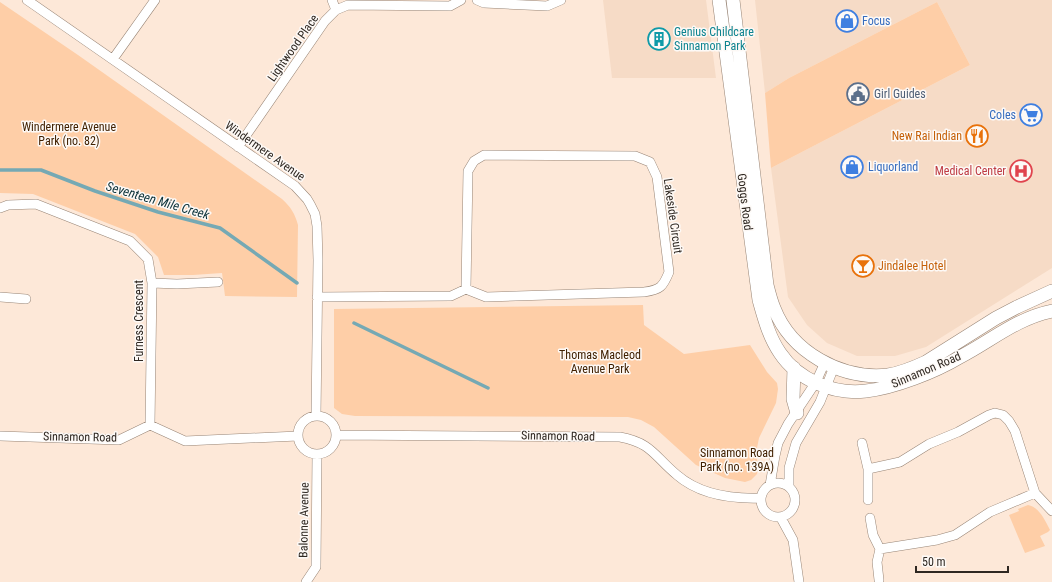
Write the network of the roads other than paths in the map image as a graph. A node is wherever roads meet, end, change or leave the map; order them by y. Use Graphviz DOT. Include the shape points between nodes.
graph roads {
  1 [pos="27,0"];
  2 [pos="155,0"];
  3 [pos="332,0"];
  4 [pos="462,0"];
  5 [pos="477,0"];
  6 [pos="561,0"];
  7 [pos="719,0"];
  8 [pos="733,0"];
  9 [pos="336,10"];
  10 [pos="113,59"];
  11 [pos="238,147"];
  12 [pos="0,208"];
  13 [pos="218,282"];
  14 [pos="152,283"];
  15 [pos="466,289"];
  16 [pos="1052,291"];
  17 [pos="0,297"];
  18 [pos="317,297"];
  19 [pos="26,300"];
  20 [pos="1052,311"];
  21 [pos="829,365"];
  22 [pos="794,368"];
  23 [pos="821,384"];
  24 [pos="796,413"];
  25 [pos="316,416"];
  26 [pos="150,425"];
  27 [pos="336,435"];
  28 [pos="0,436"];
  29 [pos="298,436"];
  30 [pos="862,443"];
  31 [pos="317,454"];
  32 [pos="868,469"];
  33 [pos="770,485"];
  34 [pos="789,487"];
  35 [pos="1035,493"];
  36 [pos="761,498"];
  37 [pos="868,500"];
  38 [pos="1052,511"];
  39 [pos="782,518"];
  40 [pos="870,518"];
  41 [pos="880,548"];
  42 [pos="879,580"];
  43 [pos="306,582"];
  44 [pos="799,582"];
  1 -- 10 [label="street, Windermere Avenue"];
  2 -- 10 [label="street"];
  3 -- 9 [label="street"];
  4 -- 9 [label="street, Lightwood Place" via="450,6 348,5"];
  5 -- 6 [label="street" via="484,3 548,6"];
  7 -- 22 [label="main road, Goggs Road" via="759,300 774,342"];
  8 -- 21 [label="main road, Goggs Road" via="770,298 791,336 809,353"];
  9 -- 11 [label="street, Lightwood Place" via="325,21"];
  10 -- 11 [label="street, Windermere Avenue"];
  11 -- 18 [label="street, Windermere Avenue" via="295,186 310,204 317,226"];
  12 -- 14 [label="street, Furness Crescent" via="8,205 36,204 130,241 148,259"];
  13 -- 14 [label="street"];
  14 -- 26 [label="street, Furness Crescent"];
  15 -- 15 [label="street, Lakeside Circuit" via="468,171 474,161 484,155 635,156 650,162 657,177 668,272 664,284 656,290 486,297"];
  15 -- 18 [label="street" via="451,296"];
  16 -- 21 [label="main road, Sinnamon Road" via="996,318 913,368 887,375 873,375"];
  17 -- 19 [label="street"];
  18 -- 25 [label="street, Windermere Avenue"];
  20 -- 23 [label="main road, Sinnamon Road" via="1026,319 960,357 899,383 865,391 850,391"];
  21 -- 23 [label="street"];
  22 -- 23 [label="main road, Goggs Road"];
  22 -- 24 [label="main road" via="793,399"];
  23 -- 24 [label="street"];
  23 -- 34 [label="street" via="820,402 796,443 789,468"];
  24 -- 33 [label="street" via="778,443"];
  25 -- 27 [label="street" via="330,421"];
  25 -- 29 [label="street" via="310,417 301,425"];
  26 -- 28 [label="street, Sinnamon Road" via="119,440"];
  26 -- 29 [label="street" via="185,441"];
  27 -- 31 [label="street" via="336,440 330,448"];
  27 -- 36 [label="street, Sinnamon Road" via="629,438 645,445 676,475 695,487 725,496"];
  29 -- 31 [label="street" via="306,451"];
  30 -- 32 [label="street"];
  31 -- 43 [label="street, Balonne Avenue" via="316,568"];
  32 -- 35 [label="street" via="900,462 929,444 995,413 1009,421 1015,430"];
  32 -- 37 [label="street"];
  33 -- 34 [label="street" via="781,483"];
  33 -- 36 [label="street"];
  34 -- 39 [label="street" via="795,493 795,506 792,512"];
  35 -- 38 [label="street"];
  35 -- 41 [label="street" via="990,512 955,535"];
  36 -- 39 [label="street" via="763,509 767,513 775,518"];
  39 -- 44 [label="street" via="793,540"];
  40 -- 41 [label="street" via="873,535"];
  41 -- 42 [label="street" via="877,562"];
}
